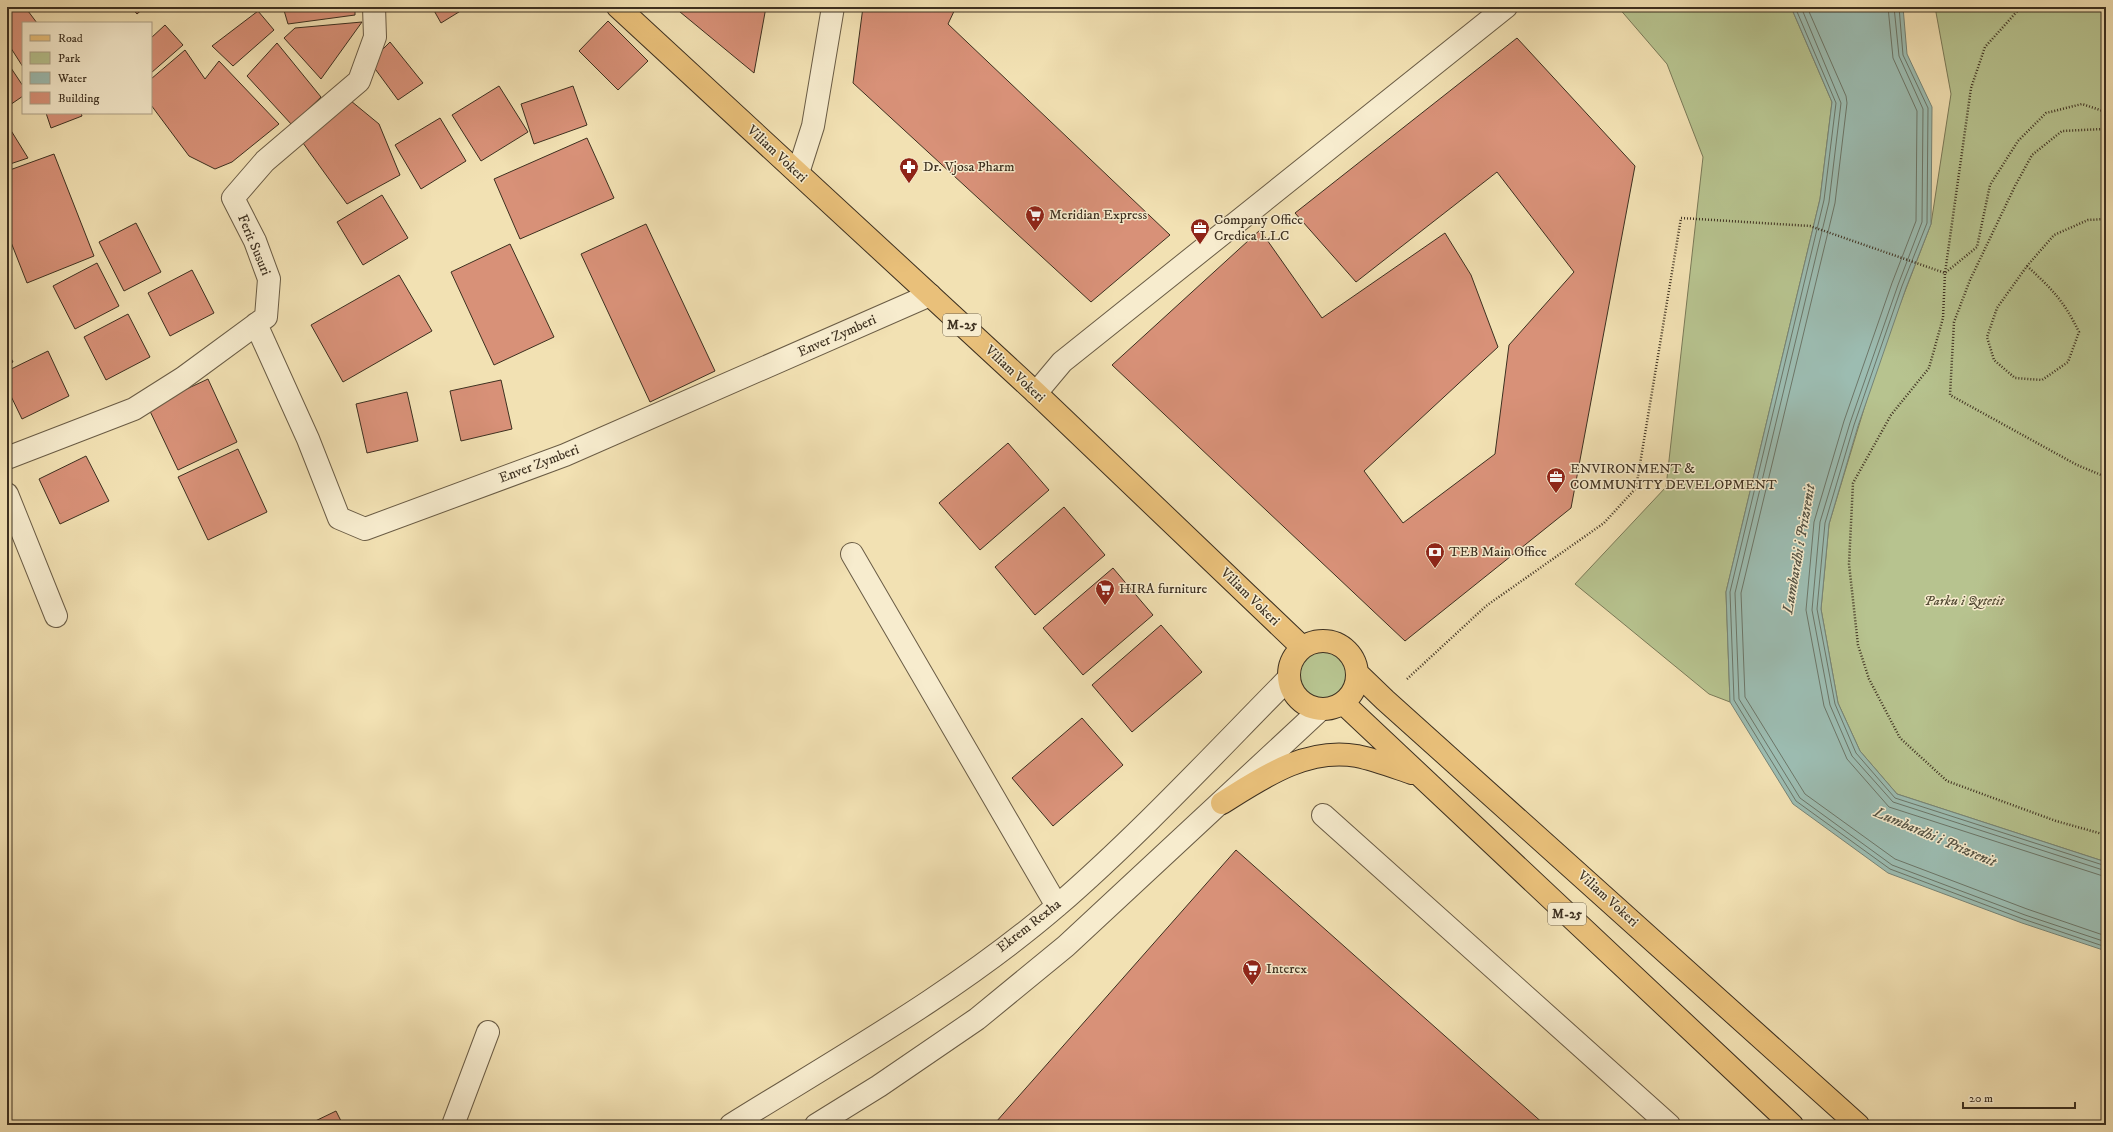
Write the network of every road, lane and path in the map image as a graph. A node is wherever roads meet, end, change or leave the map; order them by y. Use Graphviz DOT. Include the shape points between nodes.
graph roads {
  1 [pos="374,7"];
  2 [pos="618,7"];
  3 [pos="833,7"];
  4 [pos="1506,7"];
  5 [pos="2021,7"];
  6 [pos="2106,112"];
  7 [pos="2106,130"];
  8 [pos="798,173"];
  9 [pos="2106,218"];
  10 [pos="2027,266"];
  11 [pos="1945,273"];
  12 [pos="930,295"];
  13 [pos="256,324"];
  14 [pos="1036,393"];
  15 [pos="7,458"];
  16 [pos="2106,476"];
  17 [pos="7,494"];
  18 [pos="852,554"];
  19 [pos="56,616"];
  20 [pos="1302,647"];
  21 [pos="1358,674"];
  22 [pos="1289,678"];
  23 [pos="1385,700"];
  24 [pos="1344,703"];
  25 [pos="1321,709"];
  26 [pos="1420,776"];
  27 [pos="1222,803"];
  28 [pos="1323,815"];
  29 [pos="2106,835"];
  30 [pos="1057,906"];
  31 [pos="488,1032"];
  32 [pos="453,1125"];
  33 [pos="731,1125"];
  34 [pos="816,1125"];
  35 [pos="1669,1125"];
  36 [pos="1792,1125"];
  37 [pos="1858,1125"];
  1 -- 13 [label="street, Ferit Susuri" via="375,37 359,81 265,161 233,198 255,241 270,279 266,317"];
  2 -- 8 [label="main road, Viliam Vokeri / M-25"];
  3 -- 8 [label="street" via="813,126"];
  4 -- 14 [label="street" via="1062,362"];
  5 -- 11 [label="path" via="1985,47 1971,88"];
  6 -- 11 [label="path" via="2082,104 2046,113 2018,141 1990,185 1977,247"];
  7 -- 16 [label="path" via="2062,131 2032,155 1970,280 1954,322 1950,395 2078,465"];
  8 -- 12 [label="main road, Viliam Vokeri / M-25"];
  9 -- 10 [label="path" via="2088,220 2054,235"];
  10 -- 10 [label="path" via="1997,308 1987,337 1994,360 2015,378 2042,380 2068,362 2079,332 2067,307 2052,288"];
  11 -- 23 [label="path" via="1810,226 1681,218 1636,488 1604,523 1486,606"];
  11 -- 29 [label="path" via="1943,318 1929,368 1891,415 1853,483 1849,564 1858,645 1869,679 1900,738 1947,781 2056,821"];
  12 -- 13 [label="street, Enver Zymberi" via="565,456 365,529 339,518 308,439"];
  12 -- 14 [label="main road, Viliam Vokeri / M-25"];
  13 -- 15 [label="street, Ferit Susuri" via="183,378 134,409"];
  14 -- 20 [label="main road, Viliam Vokeri / M-25"];
  17 -- 19 [label="street"];
  18 -- 30 [label="street"];
  20 -- 21 [label="main road" via="1322,640 1333,641 1351,653"];
  20 -- 22 [label="main road" via="1290,666"];
  21 -- 23 [label="main road, Viliam Vokeri / M-25"];
  21 -- 24 [label="main road" via="1357,685"];
  22 -- 25 [label="main road" via="1292,690 1299,700"];
  22 -- 30 [label="street, Ekrem Rexha" via="1148,820"];
  23 -- 37 [label="main road, Viliam Vokeri / M-25"];
  24 -- 25 [label="main road" via="1333,708"];
  24 -- 26 [label="main road, M-25"];
  25 -- 27 [label="street"];
  26 -- 27 [label="main road" via="1378,761 1330,754 1274,771"];
  26 -- 36 [label="main road, M-25"];
  27 -- 34 [label="street" via="1066,946 977,1019 879,1086"];
  28 -- 35 [label="street"];
  30 -- 33 [label="street, Ekrem Rexha" via="934,998"];
  31 -- 32 [label="street"];
}
